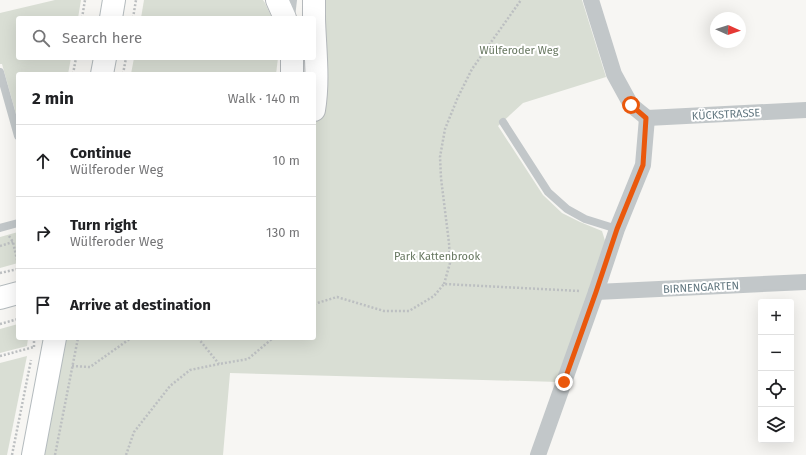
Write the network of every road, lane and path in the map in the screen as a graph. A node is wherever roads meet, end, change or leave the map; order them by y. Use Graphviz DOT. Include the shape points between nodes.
graph roads {
  1 [pos="85,0"];
  2 [pos="114,0"];
  3 [pos="136,0"];
  4 [pos="277,0"];
  5 [pos="293,0"];
  6 [pos="314,0"];
  7 [pos="521,0"];
  8 [pos="591,0"];
  9 [pos="82,16"];
  10 [pos="111,16"];
  11 [pos="133,16"];
  12 [pos="284,16"];
  13 [pos="291,16"];
  14 [pos="314,16"];
  15 [pos="316,54"];
  16 [pos="76,60"];
  17 [pos="105,60"];
  18 [pos="126,60"];
  19 [pos="292,60"];
  20 [pos="0,72"];
  21 [pos="73,72"];
  22 [pos="102,72"];
  23 [pos="123,72"];
  24 [pos="292,72"];
  25 [pos="316,88"];
  26 [pos="806,110"];
  27 [pos="646,118"];
  28 [pos="503,122"];
  29 [pos="16,129"];
  30 [pos="16,224"];
  31 [pos="2,227"];
  32 [pos="617,229"];
  33 [pos="13,242"];
  34 [pos="0,246"];
  35 [pos="16,255"];
  36 [pos="16,269"];
  37 [pos="0,273"];
  38 [pos="806,282"];
  39 [pos="444,284"];
  40 [pos="596,292"];
  41 [pos="16,294"];
  42 [pos="0,298"];
  43 [pos="316,303"];
  44 [pos="16,320"];
  45 [pos="0,324"];
  46 [pos="34,340"];
  47 [pos="55,340"];
  48 [pos="78,340"];
  49 [pos="128,340"];
  50 [pos="200,340"];
  51 [pos="271,340"];
  52 [pos="34,347"];
  53 [pos="0,356"];
  54 [pos="219,364"];
  55 [pos="72,366"];
  56 [pos="12,455"];
  57 [pos="34,455"];
  58 [pos="55,455"];
  59 [pos="126,455"];
  60 [pos="538,455"];
  1 -- 9 [label="path"];
  2 -- 10 [label="main road"];
  3 -- 11 [label="path"];
  4 -- 12 [label="main road"];
  5 -- 13 [label="lane"];
  6 -- 14 [label="main road"];
  7 -- 39 [label="path" via="472,69 445,129 440,156 450,263"];
  8 -- 27 [label="street" via="614,74 631,105"];
  15 -- 25 [label="main road"];
  16 -- 21 [label="path"];
  17 -- 22 [label="main road"];
  18 -- 23 [label="path"];
  19 -- 24 [label="main road"];
  20 -- 29 [label="lane"];
  26 -- 27 [label="street, KÜCKSTRASSE"];
  27 -- 32 [label="street" via="643,165"];
  28 -- 32 [label="lane" via="548,192 567,209 585,219"];
  30 -- 31 [label="lane"];
  31 -- 33 [label="path"];
  32 -- 40 [label="street"];
  33 -- 34 [label="path"];
  33 -- 35 [label="path"];
  36 -- 37 [label="path"];
  38 -- 40 [label="street, BIRNENGARTEN"];
  39 -- 40 [label="path"];
  39 -- 43 [label="path" via="434,296 409,311 384,312 337,297"];
  40 -- 60 [label="street"];
  41 -- 42 [label="main road"];
  44 -- 45 [label="path"];
  46 -- 52 [label="path"];
  47 -- 57 [label="main road"];
  48 -- 55 [label="path"];
  49 -- 55 [label="path" via="90,367"];
  50 -- 54 [label="path"];
  51 -- 54 [label="path" via="248,359"];
  52 -- 53 [label="path"];
  52 -- 56 [label="path"];
  54 -- 59 [label="path" via="190,370 170,386 134,432"];
  55 -- 58 [label="path"];
}
